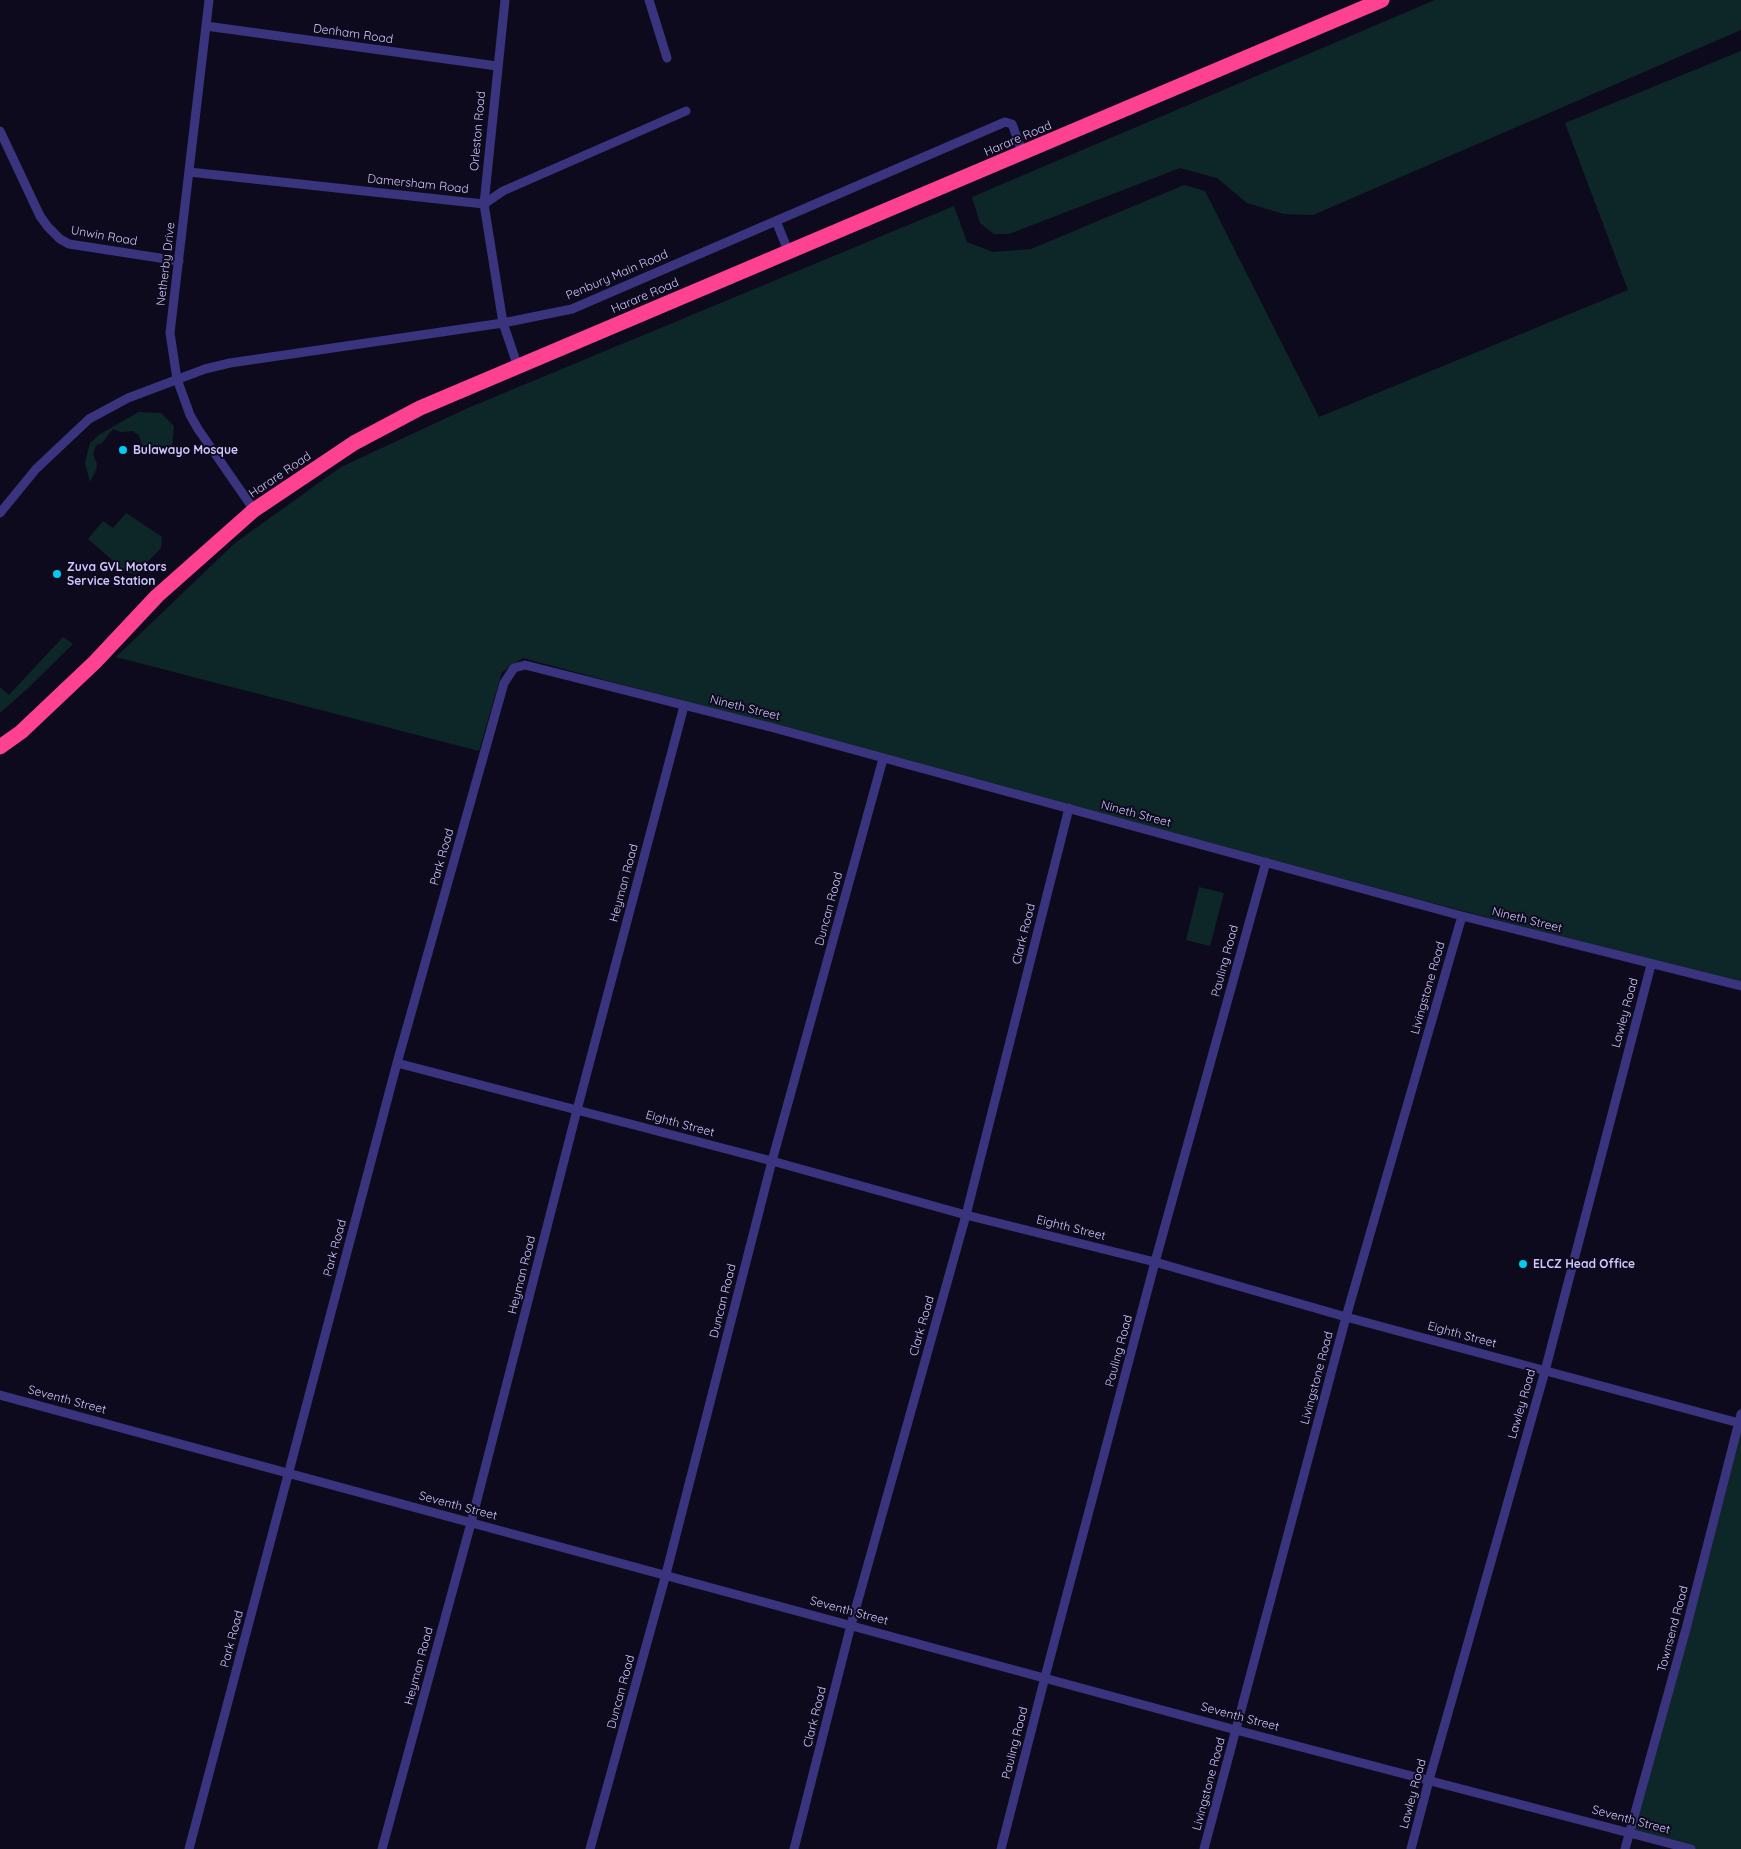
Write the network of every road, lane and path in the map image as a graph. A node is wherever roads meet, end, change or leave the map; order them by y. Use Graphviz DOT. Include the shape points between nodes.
graph roads {
  1 [pos="209,0"];
  2 [pos="504,0"];
  3 [pos="649,0"];
  4 [pos="1382,0"];
  5 [pos="206,26"];
  6 [pos="667,58"];
  7 [pos="497,66"];
  8 [pos="686,111"];
  9 [pos="0,131"];
  10 [pos="1023,154"];
  11 [pos="188,172"];
  12 [pos="484,204"];
  13 [pos="776,221"];
  14 [pos="789,253"];
  15 [pos="179,261"];
  16 [pos="503,322"];
  17 [pos="518,367"];
  18 [pos="177,379"];
  19 [pos="254,510"];
  20 [pos="0,513"];
  21 [pos="525,665"];
  22 [pos="684,706"];
  23 [pos="0,747"];
  24 [pos="883,759"];
  25 [pos="1068,808"];
  26 [pos="1266,862"];
  27 [pos="1462,916"];
  28 [pos="1651,964"];
  29 [pos="1741,986"];
  30 [pos="397,1063"];
  31 [pos="577,1110"];
  32 [pos="772,1161"];
  33 [pos="966,1215"];
  34 [pos="1155,1262"];
  35 [pos="1346,1317"];
  36 [pos="1545,1371"];
  37 [pos="0,1395"];
  38 [pos="1740,1419"];
  39 [pos="289,1472"];
  40 [pos="472,1523"];
  41 [pos="666,1574"];
  42 [pos="851,1624"];
  43 [pos="1045,1678"];
  44 [pos="1236,1730"];
  45 [pos="1429,1780"];
  46 [pos="1630,1832"];
  47 [pos="189,1849"];
  48 [pos="382,1849"];
  49 [pos="590,1849"];
  50 [pos="794,1849"];
  51 [pos="1001,1849"];
  52 [pos="1204,1849"];
  53 [pos="1411,1849"];
  54 [pos="1625,1849"];
  55 [pos="1692,1849"];
  1 -- 5 [label="street, Netherby Drive"];
  2 -- 7 [label="street, Orleston Road"];
  3 -- 6 [label="street"];
  4 -- 10 [label="highway, Harare Road"];
  5 -- 7 [label="street, Denham Road"];
  5 -- 11 [label="street, Netherby Drive"];
  7 -- 12 [label="street, Orleston Road"];
  8 -- 12 [label="street, Damersham Road" via="503,191"];
  9 -- 15 [label="street, Unwin Road" via="40,216 60,239 69,244"];
  10 -- 13 [label="street, Penbury Main Road" via="1012,124 1005,122"];
  10 -- 14 [label="highway, Harare Road"];
  11 -- 12 [label="street, Damersham Road"];
  11 -- 15 [label="street, Netherby Drive"];
  12 -- 16 [label="street, Orleston Road"];
  13 -- 14 [label="street"];
  13 -- 16 [label="street, Penbury Main Road" via="572,309"];
  14 -- 17 [label="highway, Harare Road"];
  15 -- 18 [label="street, Netherby Drive" via="170,333"];
  16 -- 17 [label="street, Orleston Road"];
  16 -- 18 [label="street, Penbury Main Road" via="230,363"];
  17 -- 19 [label="highway, Harare Road" via="420,408 354,443"];
  18 -- 19 [label="street, Netherby Drive" via="198,429"];
  18 -- 20 [label="street, Penbury Main Road" via="128,398 89,420 36,469"];
  19 -- 23 [label="highway, Harare Road" via="157,596 95,662 21,732"];
  21 -- 22 [label="street, Nineth Street"];
  21 -- 30 [label="street, Park Road" via="512,670 504,683"];
  22 -- 24 [label="street, Nineth Street"];
  22 -- 31 [label="street, Heyman Road"];
  24 -- 25 [label="street, Nineth Street"];
  24 -- 32 [label="street, Duncan Road"];
  25 -- 26 [label="street, Nineth Street"];
  25 -- 33 [label="street, Clark Road"];
  26 -- 27 [label="street, Nineth Street"];
  26 -- 34 [label="street, Pauling Road"];
  27 -- 28 [label="street, Nineth Street"];
  27 -- 35 [label="street, Livingstone Road"];
  28 -- 29 [label="street, Nineth Street"];
  28 -- 36 [label="street, Lawley Road"];
  30 -- 31 [label="street, Eighth Street"];
  30 -- 39 [label="street, Park Road"];
  31 -- 32 [label="street, Eighth Street"];
  31 -- 40 [label="street, Heyman Road"];
  32 -- 33 [label="street, Eighth Street"];
  32 -- 41 [label="street, Duncan Road"];
  33 -- 34 [label="street, Eighth Street"];
  33 -- 42 [label="street, Clark Road"];
  34 -- 35 [label="street, Eighth Street"];
  34 -- 43 [label="street, Pauling Road"];
  35 -- 36 [label="street, Eighth Street"];
  35 -- 44 [label="street, Livingstone Road"];
  36 -- 38 [label="street, Eighth Street"];
  36 -- 45 [label="street, Lawley Road"];
  37 -- 39 [label="street, Seventh Street"];
  38 -- 46 [label="street, Townsend Road"];
  39 -- 40 [label="street, Seventh Street"];
  39 -- 47 [label="street, Park Road"];
  40 -- 41 [label="street, Seventh Street"];
  40 -- 48 [label="street, Heyman Road"];
  41 -- 42 [label="street, Seventh Street"];
  41 -- 49 [label="street, Duncan Road"];
  42 -- 43 [label="street, Seventh Street"];
  42 -- 50 [label="street, Clark Road"];
  43 -- 44 [label="street, Seventh Street"];
  43 -- 51 [label="street, Pauling Road"];
  44 -- 45 [label="street, Seventh Street"];
  44 -- 52 [label="street, Livingstone Road"];
  45 -- 46 [label="street, Seventh Street"];
  45 -- 53 [label="street, Lawley Road"];
  46 -- 54 [label="street, Townsend Road"];
  46 -- 55 [label="street, Seventh Street"];
}
